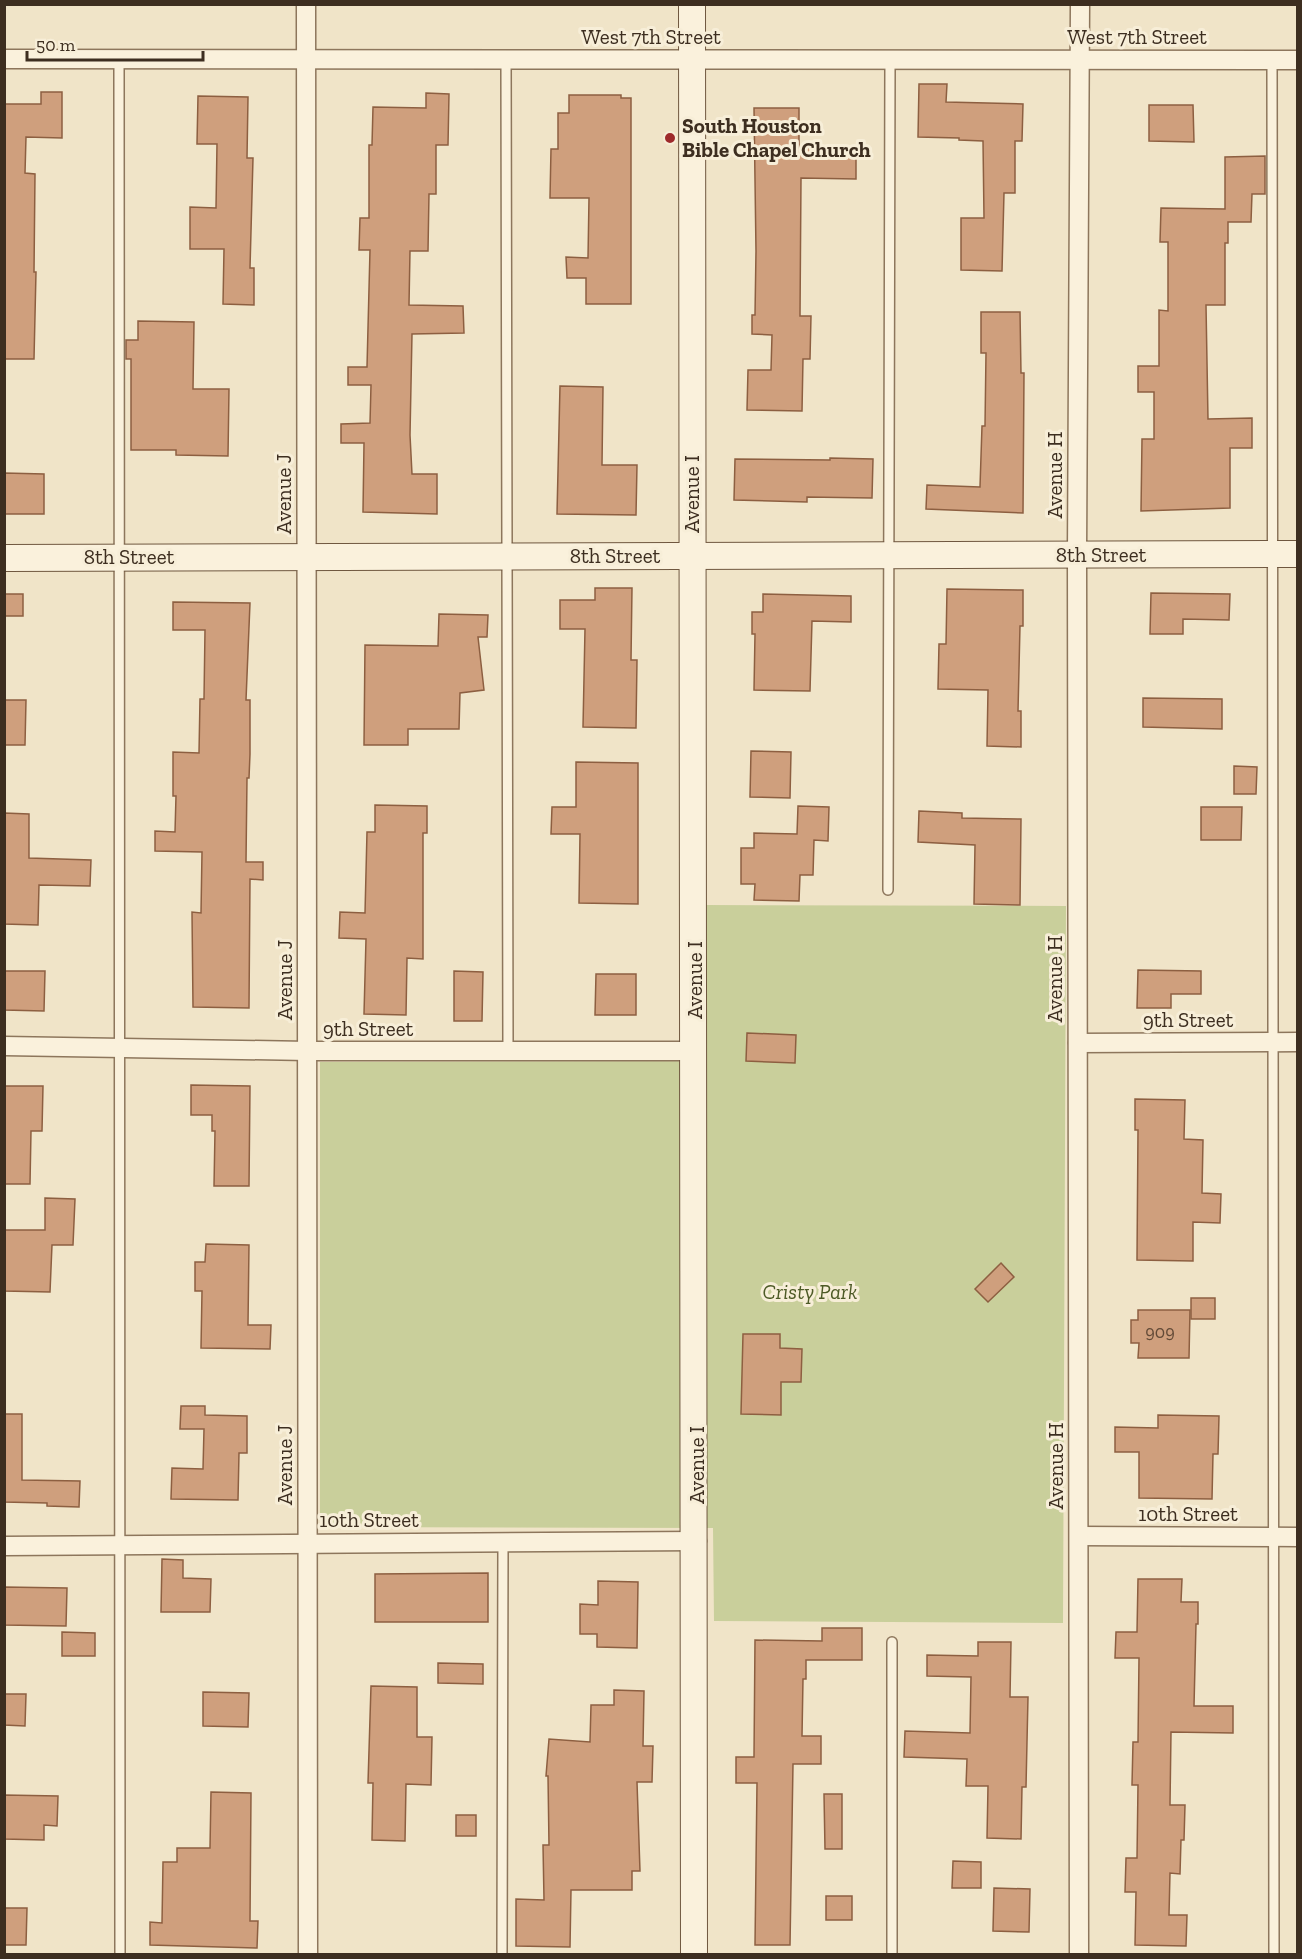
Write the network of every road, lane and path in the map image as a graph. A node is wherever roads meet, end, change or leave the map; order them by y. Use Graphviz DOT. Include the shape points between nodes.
graph roads {
  1 [pos="306,4"];
  2 [pos="692,4"];
  3 [pos="1080,4"];
  4 [pos="4,59"];
  5 [pos="119,59"];
  6 [pos="306,59"];
  7 [pos="506,59"];
  8 [pos="692,59"];
  9 [pos="890,60"];
  10 [pos="1081,60"];
  11 [pos="1272,60"];
  12 [pos="1298,60"];
  13 [pos="1285,554"];
  14 [pos="889,555"];
  15 [pos="1077,555"];
  16 [pos="507,556"];
  17 [pos="692,556"];
  18 [pos="119,557"];
  19 [pos="307,557"];
  20 [pos="4,558"];
  21 [pos="888,890"];
  22 [pos="1273,1042"];
  23 [pos="1298,1042"];
  24 [pos="1078,1043"];
  25 [pos="4,1046"];
  26 [pos="119,1048"];
  27 [pos="308,1051"];
  28 [pos="508,1051"];
  29 [pos="695,1051"];
  30 [pos="1079,1536"];
  31 [pos="1273,1537"];
  32 [pos="1298,1537"];
  33 [pos="697,1541"];
  34 [pos="503,1542"];
  35 [pos="308,1543"];
  36 [pos="120,1545"];
  37 [pos="4,1546"];
  38 [pos="892,1642"];
  39 [pos="120,1954"];
  40 [pos="308,1954"];
  41 [pos="502,1954"];
  42 [pos="694,1954"];
  43 [pos="892,1954"];
  44 [pos="1079,1954"];
  45 [pos="1274,1954"];
  1 -- 6 [label="street, Avenue J"];
  2 -- 8 [label="street, Avenue I"];
  3 -- 10 [label="street, Avenue H"];
  4 -- 5 [label="street, West 7th Street"];
  5 -- 6 [label="street, West 7th Street"];
  5 -- 18 [label="lane"];
  6 -- 7 [label="street, West 7th Street"];
  6 -- 19 [label="street, Avenue J"];
  7 -- 8 [label="street, West 7th Street"];
  7 -- 16 [label="lane"];
  8 -- 9 [label="street, West 7th Street"];
  8 -- 17 [label="street, Avenue I"];
  9 -- 10 [label="street, West 7th Street"];
  9 -- 14 [label="lane"];
  10 -- 11 [label="street, West 7th Street"];
  10 -- 15 [label="street, Avenue H"];
  11 -- 12 [label="street, West 7th Street"];
  11 -- 13 [label="lane"];
  13 -- 15 [label="street, 8th Street"];
  13 -- 22 [label="lane"];
  14 -- 15 [label="street, 8th Street"];
  14 -- 17 [label="street, 8th Street"];
  14 -- 21 [label="lane"];
  15 -- 24 [label="street, Avenue H"];
  16 -- 17 [label="street, 8th Street"];
  16 -- 19 [label="street, 8th Street"];
  16 -- 28 [label="lane"];
  17 -- 29 [label="street, Avenue I"];
  18 -- 19 [label="street, 8th Street"];
  18 -- 20 [label="street, 8th Street"];
  18 -- 26 [label="lane"];
  19 -- 27 [label="street, Avenue J"];
  22 -- 23 [label="street, 9th Street"];
  22 -- 24 [label="street, 9th Street"];
  22 -- 31 [label="lane"];
  24 -- 30 [label="street, Avenue H"];
  25 -- 26 [label="street, 9th Street"];
  26 -- 27 [label="street, 9th Street"];
  26 -- 36 [label="lane"];
  27 -- 28 [label="street, 9th Street"];
  27 -- 35 [label="street, Avenue J"];
  28 -- 29 [label="street, 9th Street"];
  29 -- 33 [label="street, Avenue I"];
  30 -- 31 [label="street, 10th Street"];
  30 -- 44 [label="street, Avenue H"];
  31 -- 32 [label="street, 10th Street"];
  31 -- 45 [label="lane"];
  33 -- 34 [label="street, 10th Street"];
  33 -- 42 [label="street, Avenue I"];
  34 -- 35 [label="street, 10th Street"];
  34 -- 41 [label="lane"];
  35 -- 36 [label="street, 10th Street"];
  35 -- 40 [label="street, Avenue J"];
  36 -- 37 [label="street, 10th Street"];
  36 -- 39 [label="lane"];
  38 -- 43 [label="lane"];
}
